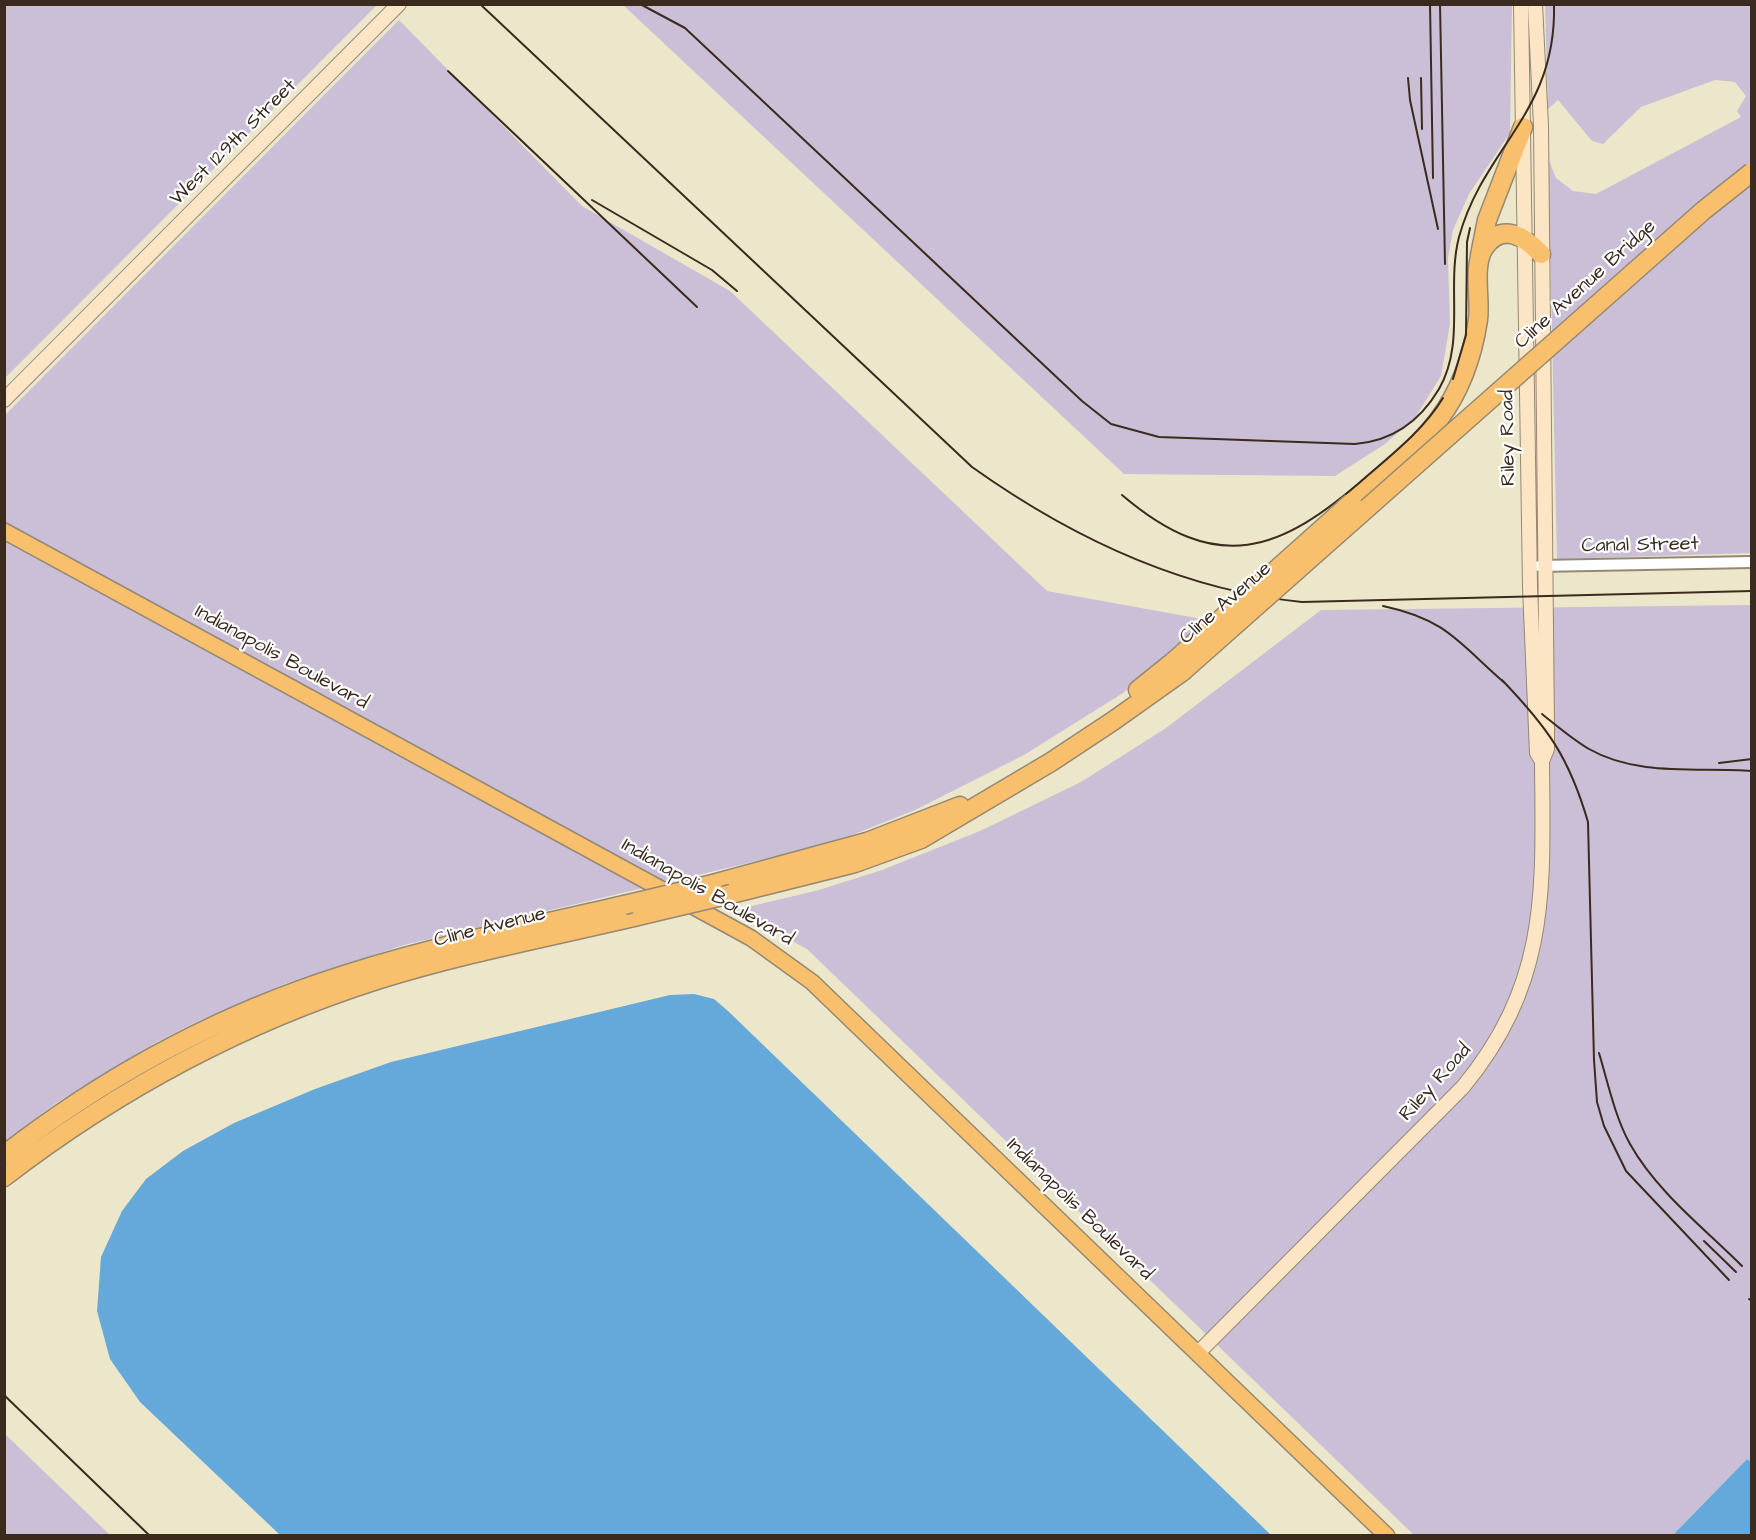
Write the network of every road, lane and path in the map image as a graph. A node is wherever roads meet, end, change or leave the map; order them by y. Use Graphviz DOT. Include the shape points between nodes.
graph roads {
  1 [pos="399,4"];
  2 [pos="1521,4"];
  3 [pos="1535,4"];
  4 [pos="1523,127"];
  5 [pos="1752,172"];
  6 [pos="1525,238"];
  7 [pos="1541,254"];
  8 [pos="1479,260"];
  9 [pos="4,400"];
  10 [pos="1452,434"];
  11 [pos="4,531"];
  12 [pos="1752,562"];
  13 [pos="1530,566"];
  14 [pos="1546,567"];
  15 [pos="1178,666"];
  16 [pos="1542,761"];
  17 [pos="1011,785"];
  18 [pos="969,802"];
  19 [pos="4,1155"];
  20 [pos="4,1177"];
  21 [pos="1198,1353"];
  22 [pos="1387,1536"];
  1 -- 9 [label="main road, West 129th Street"];
  2 -- 4 [label="main road, Riley Road"];
  3 -- 7 [label="main road, Riley Road" via="1541,126"];
  4 -- 6 [label="main road, Riley Road"];
  4 -- 8 [label="highway" via="1486,220"];
  5 -- 10 [label="highway, Cline Avenue Bridge, bridge"];
  6 -- 7 [label="highway"];
  6 -- 8 [label="highway" via="1500,235 1484,249"];
  6 -- 13 [label="main road, Riley Road"];
  7 -- 14 [label="main road, Riley Road"];
  8 -- 15 [label="highway, bridge" via="1477,330 1471,359 1459,390 1431,431"];
  10 -- 15 [label="highway, Cline Avenue, bridge"];
  11 -- 21 [label="main road, Indianapolis Boulevard" via="751,938 784,960 812,982"];
  12 -- 14 [label="street, Canal Street"];
  13 -- 14 [label="street, Canal Street"];
  13 -- 16 [label="main road, Riley Road" via="1537,753"];
  14 -- 16 [label="main road, Riley Road" via="1547,741"];
  15 -- 17 [label="highway, Cline Avenue" via="1113,721"];
  15 -- 18 [label="highway"];
  16 -- 21 [label="main road, Riley Road" via="1543,879 1537,928 1519,993 1494,1044 1451,1100"];
  17 -- 18 [label="highway, Cline Avenue"];
  17 -- 20 [label="highway, Cline Avenue, bridge" via="921,838 855,862 396,975 300,1007 141,1084 87,1117"];
  18 -- 19 [label="highway, Cline Avenue, bridge" via="867,842 713,884 394,960 277,999 140,1065"];
  21 -- 22 [label="main road, Indianapolis Boulevard"];
}
